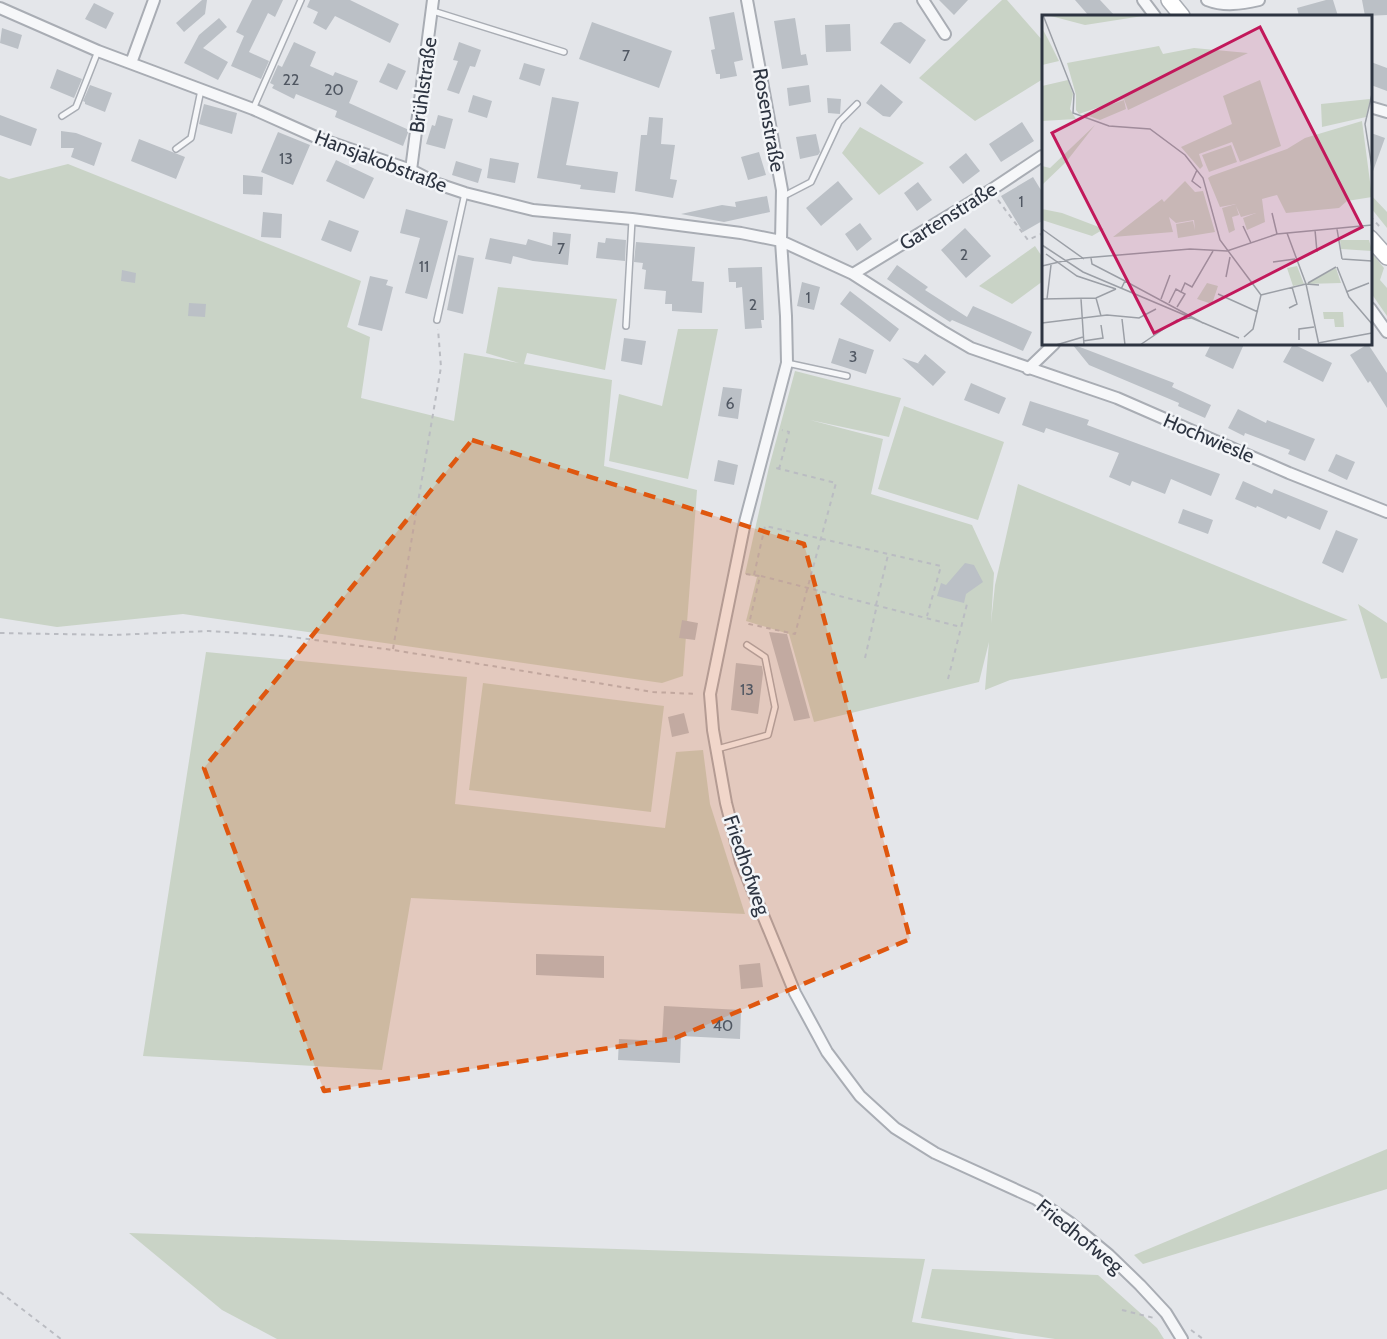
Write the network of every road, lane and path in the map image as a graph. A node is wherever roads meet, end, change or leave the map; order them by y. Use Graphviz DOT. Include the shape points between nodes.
graph roads {
  1 [pos="154,0"];
  2 [pos="301,0"];
  3 [pos="747,0"];
  4 [pos="923,0"];
  5 [pos="1143,0"];
  6 [pos="1169,0"];
  7 [pos="1207,0"];
  8 [pos="1259,0"];
  9 [pos="433,5"];
  10 [pos="0,8"];
  11 [pos="1154,15"];
  12 [pos="1181,15"];
  13 [pos="945,34"];
  14 [pos="98,51"];
  15 [pos="564,52"];
  16 [pos="131,63"];
  17 [pos="201,89"];
  18 [pos="857,104"];
  19 [pos="1372,107"];
  20 [pos="253,109"];
  21 [pos="1387,112"];
  22 [pos="62,116"];
  23 [pos="176,149"];
  24 [pos="1042,157"];
  25 [pos="411,170"];
  26 [pos="991,190"];
  27 [pos="465,193"];
  28 [pos="782,197"];
  29 [pos="632,219"];
  30 [pos="1376,233"];
  31 [pos="1042,235"];
  32 [pos="781,241"];
  33 [pos="1387,257"];
  34 [pos="853,274"];
  35 [pos="1372,310"];
  36 [pos="437,320"];
  37 [pos="626,326"];
  38 [pos="1387,332"];
  39 [pos="1053,345"];
  40 [pos="787,363"];
  41 [pos="1028,369"];
  42 [pos="847,376"];
  43 [pos="770,427"];
  44 [pos="760,464"];
  45 [pos="779,469"];
  46 [pos="1387,512"];
  47 [pos="821,538"];
  48 [pos="888,554"];
  49 [pos="735,571"];
  50 [pos="754,575"];
  51 [pos="760,576"];
  52 [pos="808,589"];
  53 [pos="967,604"];
  54 [pos="876,605"];
  55 [pos="927,616"];
  56 [pos="961,627"];
  57 [pos="0,633"];
  58 [pos="747,645"];
  59 [pos="393,650"];
  60 [pos="865,658"];
  61 [pos="948,679"];
  62 [pos="710,694"];
  63 [pos="717,749"];
  64 [pos="0,1292"];
  65 [pos="1122,1310"];
  66 [pos="1168,1318"];
  67 [pos="61,1339"];
  68 [pos="1182,1339"];
  1 -- 16 [label="street"];
  2 -- 20 [label="lane"];
  3 -- 28 [label="street, Rosenstraße"];
  4 -- 13 [label="street"];
  5 -- 11 [label="street"];
  6 -- 12 [label="street"];
  7 -- 8 [label="street" via="1231,5"];
  9 -- 15 [label="lane"];
  9 -- 25 [label="street, Brühlstraße"];
  10 -- 14 [label="street, Hansjakobstraße"];
  14 -- 16 [label="street, Hansjakobstraße"];
  14 -- 22 [label="lane" via="76,107"];
  16 -- 17 [label="street, Hansjakobstraße"];
  17 -- 20 [label="street, Hansjakobstraße"];
  17 -- 23 [label="lane" via="191,138"];
  18 -- 28 [label="lane" via="839,122 811,182"];
  19 -- 21 [label="street"];
  20 -- 25 [label="street, Hansjakobstraße" via="318,138"];
  24 -- 26 [label="street, Gartenstraße"];
  25 -- 27 [label="street, Hansjakobstraße"];
  26 -- 31 [label="path" via="1028,240"];
  26 -- 34 [label="street, Gartenstraße"];
  27 -- 29 [label="street, Hansjakobstraße" via="533,210"];
  27 -- 36 [label="lane"];
  28 -- 32 [label="street, Rosenstraße"];
  29 -- 32 [label="street, Hansjakobstraße"];
  29 -- 37 [label="lane"];
  30 -- 33 [label="street"];
  32 -- 34 [label="street, Hochwiesle"];
  32 -- 40 [label="street, Friedhofweg"];
  34 -- 41 [label="street, Hochwiesle" via="971,348"];
  35 -- 38 [label="street"];
  36 -- 59 [label="path" via="441,368"];
  39 -- 41 [label="street"];
  40 -- 42 [label="lane"];
  40 -- 43 [label="street, Friedhofweg"];
  41 -- 46 [label="street, Hochwiesle" via="1118,398"];
  43 -- 44 [label="street, Friedhofweg"];
  43 -- 45 [label="path" via="789,432"];
  44 -- 45 [label="path"];
  44 -- 49 [label="street, Friedhofweg"];
  45 -- 47 [label="path" via="836,483"];
  47 -- 48 [label="path"];
  47 -- 50 [label="path" via="765,526"];
  47 -- 52 [label="path"];
  48 -- 54 [label="path"];
  48 -- 55 [label="path" via="941,566"];
  49 -- 50 [label="path"];
  49 -- 62 [label="street, Friedhofweg"];
  50 -- 51 [label="path"];
  51 -- 52 [label="path"];
  51 -- 52 [label="path" via="749,624 795,634"];
  52 -- 54 [label="path"];
  53 -- 56 [label="path"];
  54 -- 55 [label="path"];
  54 -- 60 [label="path"];
  55 -- 56 [label="path"];
  56 -- 61 [label="path"];
  57 -- 59 [label="path" via="113,635 209,631"];
  58 -- 63 [label="lane" via="765,657 776,707 768,735"];
  59 -- 62 [label="path" via="653,692"];
  62 -- 63 [label="street, Friedhofweg"];
  63 -- 66 [label="street, Friedhofweg" via="741,862 795,993 827,1052 860,1096 895,1128 935,1153 1036,1199 1069,1221 1109,1255"];
  64 -- 67 [label="path"];
  65 -- 66 [label="path"];
  66 -- 68 [label="street, Friedhofweg"];
}
